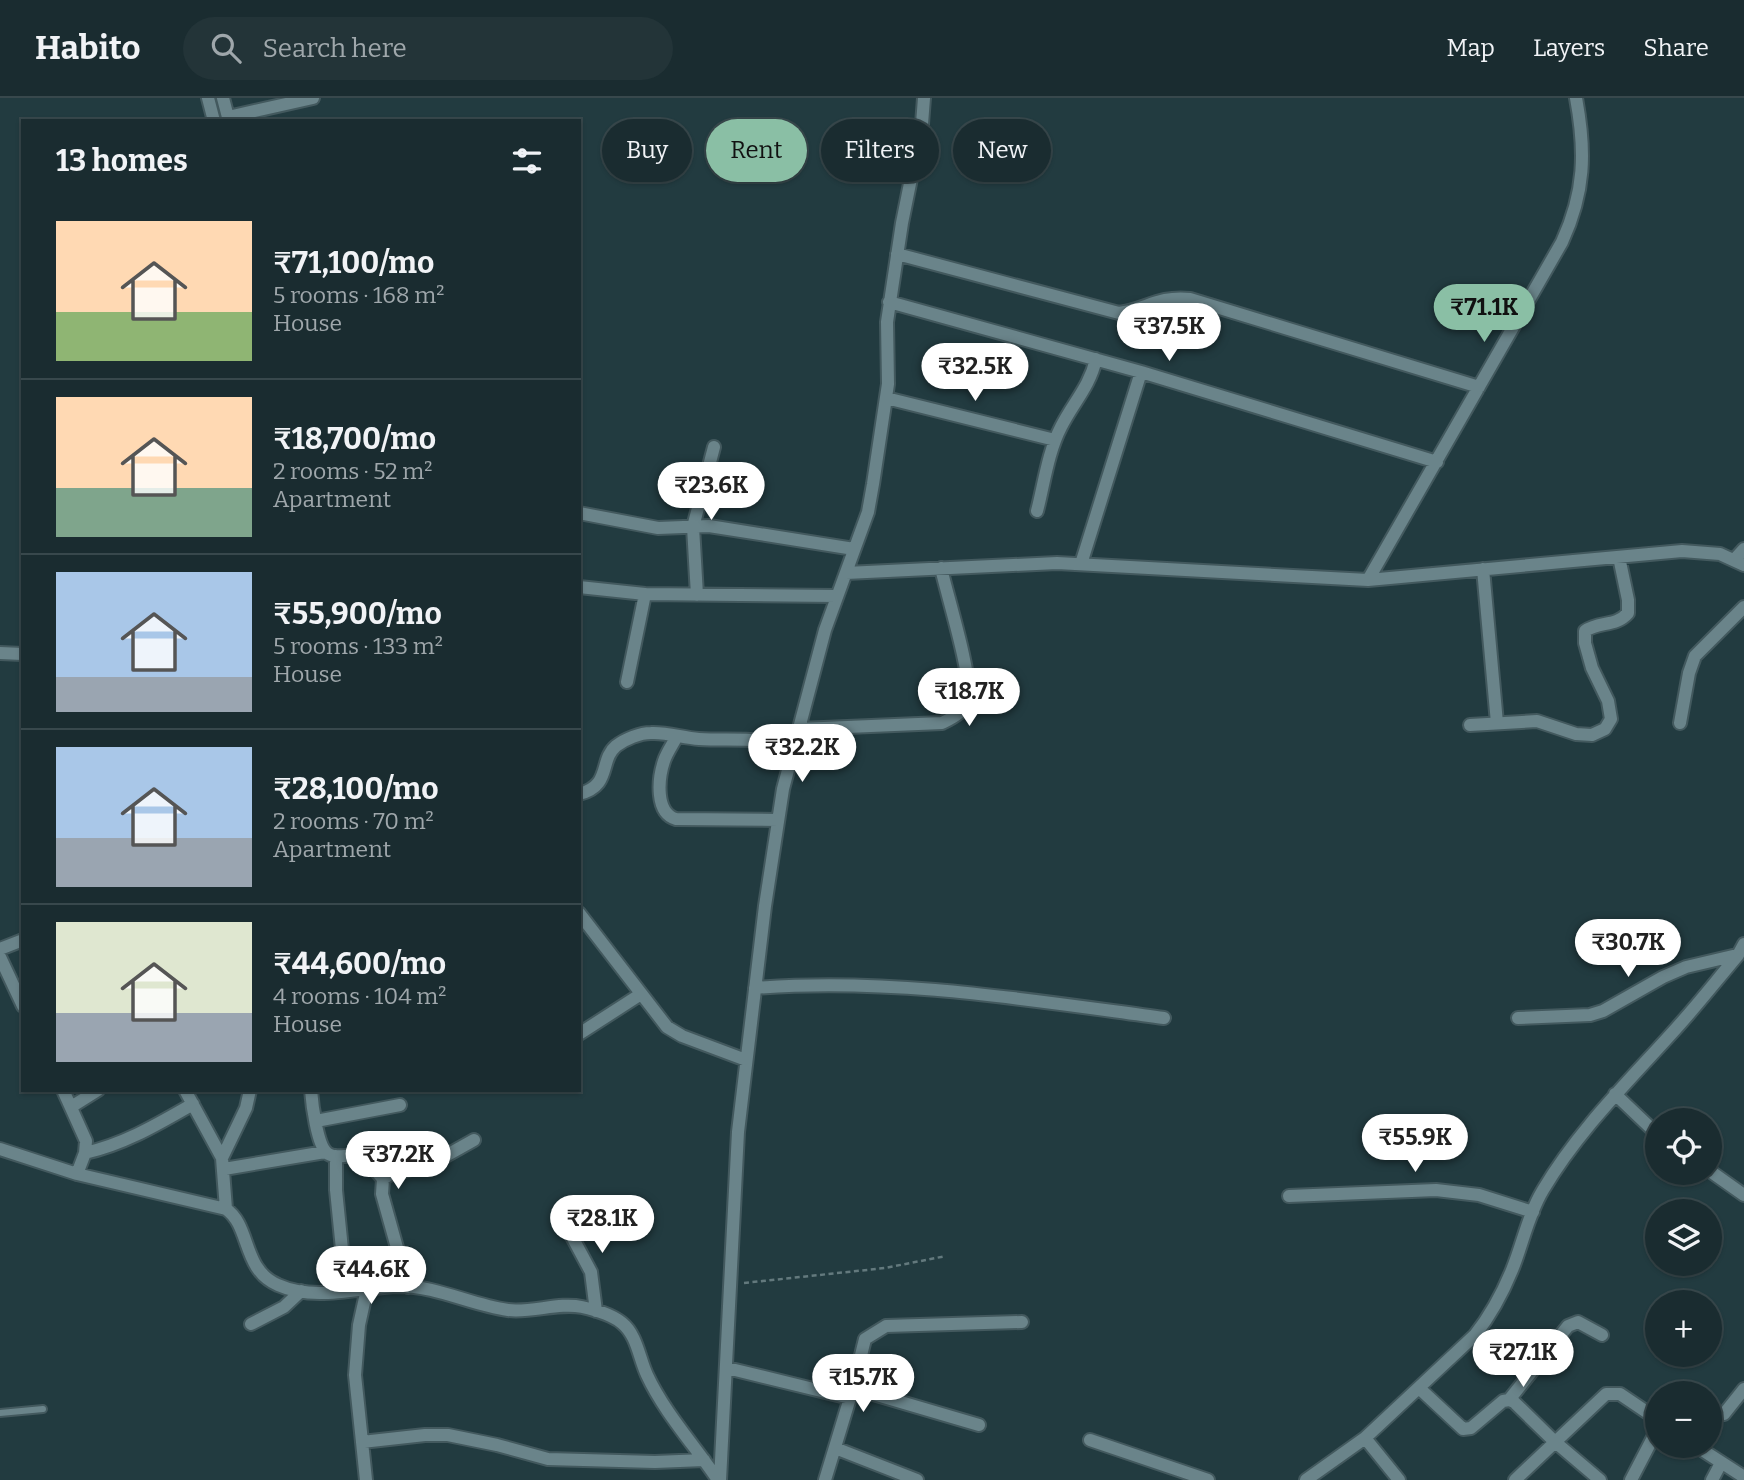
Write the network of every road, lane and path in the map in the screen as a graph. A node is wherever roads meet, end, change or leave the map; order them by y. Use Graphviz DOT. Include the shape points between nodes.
graph roads {
  1 [pos="208,98"];
  2 [pos="223,98"];
  3 [pos="313,98"];
  4 [pos="924,98"];
  5 [pos="1576,98"];
  6 [pos="213,119"];
  7 [pos="229,119"];
  8 [pos="897,254"];
  9 [pos="890,302"];
  10 [pos="1096,359"];
  11 [pos="1141,372"];
  12 [pos="1479,387"];
  13 [pos="886,398"];
  14 [pos="1055,440"];
  15 [pos="714,447"];
  16 [pos="1437,462"];
  17 [pos="1037,511"];
  18 [pos="581,513"];
  19 [pos="694,527"];
  20 [pos="855,548"];
  21 [pos="1744,550"];
  22 [pos="1619,556"];
  23 [pos="1739,562"];
  24 [pos="1081,564"];
  25 [pos="941,568"];
  26 [pos="1483,569"];
  27 [pos="846,573"];
  28 [pos="1368,580"];
  29 [pos="581,587"];
  30 [pos="645,594"];
  31 [pos="697,595"];
  32 [pos="837,596"];
  33 [pos="1744,607"];
  34 [pos="0,653"];
  35 [pos="21,654"];
  36 [pos="627,682"];
  37 [pos="1497,723"];
  38 [pos="1680,723"];
  39 [pos="1470,725"];
  40 [pos="800,729"];
  41 [pos="677,736"];
  42 [pos="795,749"];
  43 [pos="581,794"];
  44 [pos="778,820"];
  45 [pos="581,916"];
  46 [pos="21,941"];
  47 [pos="0,949"];
  48 [pos="1741,949"];
  49 [pos="0,957"];
  50 [pos="755,988"];
  51 [pos="641,994"];
  52 [pos="21,999"];
  53 [pos="1164,1018"];
  54 [pos="1518,1018"];
  55 [pos="581,1033"];
  56 [pos="746,1060"];
  57 [pos="65,1092"];
  58 [pos="95,1092"];
  59 [pos="186,1092"];
  60 [pos="250,1092"];
  61 [pos="311,1092"];
  62 [pos="1615,1094"];
  63 [pos="193,1104"];
  64 [pos="400,1105"];
  65 [pos="71,1107"];
  66 [pos="316,1121"];
  67 [pos="1645,1123"];
  68 [pos="474,1140"];
  69 [pos="0,1149"];
  70 [pos="85,1153"];
  71 [pos="331,1154"];
  72 [pos="223,1163"];
  73 [pos="77,1174"];
  74 [pos="383,1179"];
  75 [pos="1722,1179"];
  76 [pos="1744,1195"];
  77 [pos="1290,1196"];
  78 [pos="226,1209"];
  79 [pos="1533,1212"];
  80 [pos="560,1214"];
  81 [pos="946,1256"];
  82 [pos="344,1269"];
  83 [pos="730,1285"];
  84 [pos="408,1287"];
  85 [pos="367,1289"];
  86 [pos="301,1291"];
  87 [pos="596,1311"];
  88 [pos="1022,1322"];
  89 [pos="251,1324"];
  90 [pos="1601,1335"];
  91 [pos="727,1368"];
  92 [pos="1419,1388"];
  93 [pos="1744,1389"];
  94 [pos="852,1393"];
  95 [pos="1508,1400"];
  96 [pos="43,1409"];
  97 [pos="1645,1411"];
  98 [pos="0,1413"];
  99 [pos="1724,1414"];
  100 [pos="979,1425"];
  101 [pos="1365,1438"];
  102 [pos="1090,1440"];
  103 [pos="1554,1441"];
  104 [pos="362,1442"];
  105 [pos="835,1448"];
  106 [pos="1645,1454"];
  107 [pos="1714,1458"];
  108 [pos="704,1460"];
  109 [pos="1721,1463"];
  110 [pos="1584,1475"];
  111 [pos="1744,1477"];
  112 [pos="366,1480"];
  113 [pos="719,1480"];
  114 [pos="825,1480"];
  115 [pos="917,1480"];
  116 [pos="1208,1480"];
  117 [pos="1307,1480"];
  118 [pos="1399,1480"];
  119 [pos="1515,1480"];
  120 [pos="1600,1480"];
  121 [pos="1632,1480"];
  122 [pos="1712,1480"];
  1 -- 6 [label="street"];
  2 -- 7 [label="street"];
  3 -- 7 [label="street"];
  4 -- 8 [label="street"];
  5 -- 12 [label="street" via="1581,158 1574,215"];
  8 -- 9 [label="street"];
  8 -- 12 [label="street" via="1119,313 1170,297 1190,299"];
  9 -- 10 [label="street"];
  9 -- 13 [label="street"];
  10 -- 11 [label="street"];
  10 -- 14 [label="street" via="1086,388"];
  11 -- 16 [label="street"];
  11 -- 24 [label="street"];
  12 -- 16 [label="street"];
  13 -- 14 [label="street"];
  13 -- 20 [label="street" via="870,503"];
  14 -- 17 [label="street"];
  15 -- 19 [label="street"];
  16 -- 28 [label="street"];
  18 -- 19 [label="street" via="658,528"];
  19 -- 20 [label="street"];
  19 -- 31 [label="street"];
  20 -- 27 [label="street"];
  21 -- 23 [label="street"];
  22 -- 23 [label="street" via="1696,551"];
  22 -- 26 [label="street"];
  22 -- 37 [label="street" via="1628,614 1585,631 1592,667 1608,701 1611,719 1605,729 1592,735 1537,721"];
  24 -- 25 [label="street"];
  24 -- 28 [label="street"];
  25 -- 27 [label="street"];
  25 -- 40 [label="street" via="965,669 968,697 960,714 942,723"];
  26 -- 28 [label="street"];
  26 -- 37 [label="street"];
  27 -- 32 [label="street"];
  29 -- 30 [label="street"];
  30 -- 31 [label="street"];
  30 -- 36 [label="street"];
  31 -- 32 [label="street"];
  32 -- 40 [label="street"];
  33 -- 38 [label="street" via="1695,656"];
  34 -- 35 [label="street"];
  37 -- 39 [label="street"];
  40 -- 42 [label="street"];
  41 -- 42 [label="street" via="759,739"];
  41 -- 43 [label="street" via="641,734 618,744 600,782"];
  41 -- 44 [label="street" via="662,769 660,797 669,817"];
  42 -- 44 [label="street"];
  44 -- 50 [label="street"];
  45 -- 51 [label="street"];
  46 -- 47 [label="street"];
  48 -- 54 [label="street" via="1664,976 1590,1016"];
  48 -- 62 [label="street"];
  49 -- 52 [label="street"];
  50 -- 53 [label="street" via="827,984 912,988"];
  50 -- 56 [label="street"];
  51 -- 55 [label="street"];
  51 -- 56 [label="street" via="667,1027 681,1036"];
  56 -- 83 [label="street"];
  57 -- 65 [label="street"];
  58 -- 65 [label="street"];
  59 -- 63 [label="street"];
  60 -- 72 [label="street"];
  61 -- 66 [label="street"];
  62 -- 67 [label="street"];
  62 -- 79 [label="street" via="1574,1143"];
  63 -- 70 [label="street" via="142,1133"];
  63 -- 72 [label="street"];
  64 -- 66 [label="street"];
  65 -- 70 [label="street" via="86,1141"];
  66 -- 71 [label="street"];
  68 -- 74 [label="street" via="433,1163"];
  69 -- 73 [label="street"];
  70 -- 73 [label="street"];
  71 -- 72 [label="street"];
  71 -- 74 [label="street" via="361,1158"];
  71 -- 82 [label="street"];
  72 -- 78 [label="street"];
  73 -- 78 [label="street"];
  74 -- 84 [label="street" via="382,1195"];
  75 -- 76 [label="street"];
  77 -- 79 [label="street" via="1436,1190 1479,1195"];
  78 -- 86 [label="street" via="233,1214 262,1274 278,1285"];
  79 -- 92 [label="street" via="1485,1323"];
  80 -- 87 [label="street" via="591,1272"];
  81 -- 83 [label="path" via="831,1275"];
  83 -- 91 [label="street"];
  84 -- 85 [label="street"];
  84 -- 87 [label="street" via="509,1310 578,1306"];
  85 -- 86 [label="street"];
  85 -- 104 [label="street" via="355,1375"];
  86 -- 89 [label="street" via="284,1307"];
  87 -- 108 [label="street" via="621,1322 632,1334 661,1401"];
  88 -- 94 [label="street" via="886,1326 865,1339"];
  90 -- 95 [label="street" via="1578,1322 1567,1325"];
  91 -- 94 [label="street"];
  91 -- 113 [label="street"];
  92 -- 95 [label="street" via="1463,1429"];
  92 -- 101 [label="street"];
  93 -- 99 [label="street"];
  94 -- 100 [label="street"];
  94 -- 105 [label="street"];
  95 -- 103 [label="street"];
  96 -- 98 [label="lane"];
  97 -- 103 [label="street" via="1619,1394 1606,1394"];
  101 -- 117 [label="street"];
  101 -- 118 [label="street"];
  102 -- 116 [label="street"];
  103 -- 110 [label="street"];
  103 -- 119 [label="street"];
  104 -- 108 [label="street" via="448,1435 548,1459"];
  104 -- 112 [label="street"];
  105 -- 114 [label="street"];
  105 -- 115 [label="street"];
  106 -- 121 [label="street"];
  107 -- 109 [label="street"];
  108 -- 113 [label="street"];
  109 -- 111 [label="street"];
  109 -- 122 [label="street"];
  110 -- 120 [label="street"];
}
